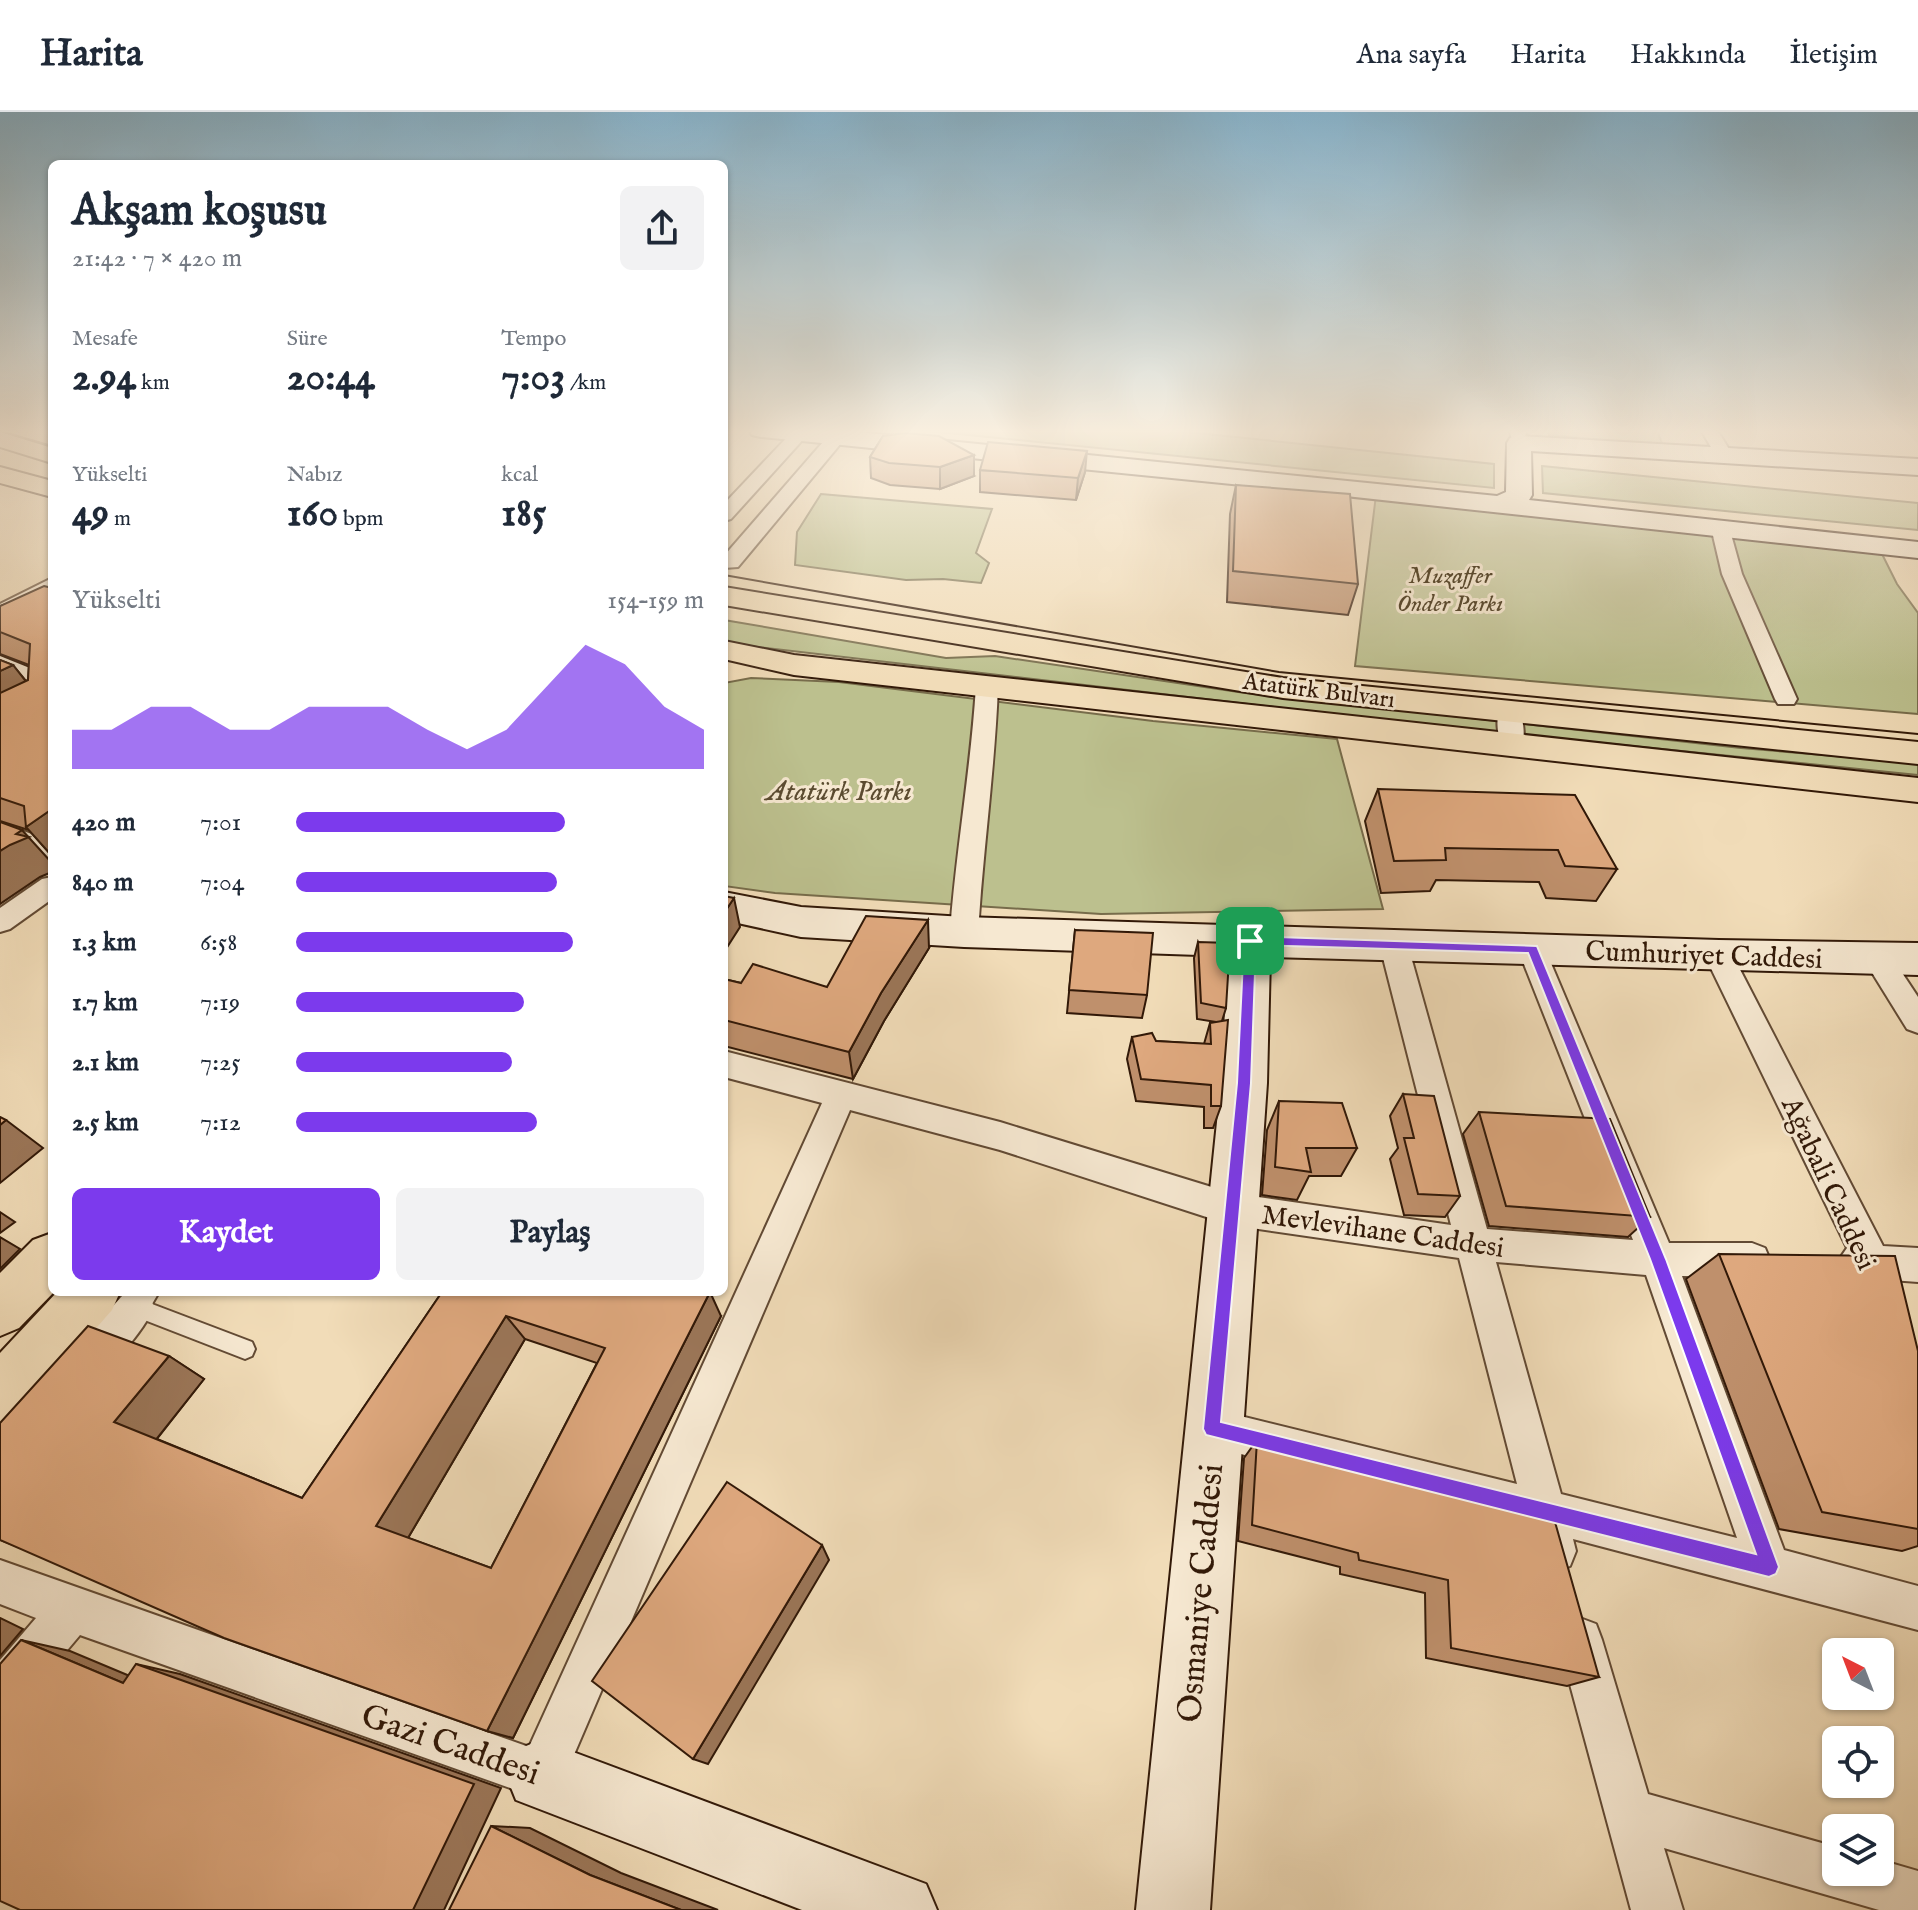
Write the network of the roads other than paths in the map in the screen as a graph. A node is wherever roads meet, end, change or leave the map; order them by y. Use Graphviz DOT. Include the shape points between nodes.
graph roads {
  1 [pos="776,514"];
  2 [pos="1608,514"];
  3 [pos="1651,514"];
  4 [pos="1720,527"];
  5 [pos="1918,536"];
  6 [pos="1918,550"];
  7 [pos="728,563"];
  8 [pos="48,586"];
  9 [pos="728,597"];
  10 [pos="0,612"];
  11 [pos="728,651"];
  12 [pos="794,665"];
  13 [pos="0,666"];
  14 [pos="728,672"];
  15 [pos="987,686"];
  16 [pos="48,699"];
  17 [pos="1786,699"];
  18 [pos="1511,727"];
  19 [pos="1918,753"];
  20 [pos="1918,790"];
  21 [pos="0,832"];
  22 [pos="48,849"];
  23 [pos="48,889"];
  24 [pos="728,907"];
  25 [pos="0,922"];
  26 [pos="964,932"];
  27 [pos="1250,941"];
  28 [pos="1394,946"];
  29 [pos="1532,949"];
  30 [pos="1719,956"];
  31 [pos="1877,958"];
  32 [pos="1918,959"];
  33 [pos="1918,1021"];
  34 [pos="728,1065"];
  35 [pos="841,1095"];
  36 [pos="1231,1209"];
  37 [pos="1472,1244"];
  38 [pos="1658,1259"];
  39 [pos="1780,1260"];
  40 [pos="48,1261"];
  41 [pos="1826,1261"];
  42 [pos="1872,1261"];
  43 [pos="1918,1265"];
  44 [pos="126,1297"];
  45 [pos="1882,1306"];
  46 [pos="0,1310"];
  47 [pos="245,1349"];
  48 [pos="63,1391"];
  49 [pos="0,1395"];
  50 [pos="1212,1429"];
  51 [pos="1544,1511"];
  52 [pos="1769,1567"];
  53 [pos="0,1582"];
  54 [pos="1918,1608"];
  55 [pos="72,1610"];
  56 [pos="0,1695"];
  57 [pos="541,1775"];
  58 [pos="1628,1813"];
  59 [pos="1918,1896"];
  60 [pos="900,1910"];
  61 [pos="1173,1910"];
  62 [pos="1657,1910"];
  1 -- 7 [label="street"];
  2 -- 4 [label="main road"];
  3 -- 5 [label="main road"];
  4 -- 6 [label="main road"];
  4 -- 17 [label="street" via="1732,574"];
  8 -- 10 [label="street"];
  9 -- 18 [label="main road, Atatürk Bulvarı"];
  11 -- 12 [label="main road, Atatürk Bulvarı"];
  12 -- 14 [label="main road"];
  12 -- 15 [label="main road, Atatürk Bulvarı"];
  13 -- 16 [label="main road"];
  15 -- 18 [label="main road, Atatürk Bulvarı"];
  15 -- 26 [label="street"];
  18 -- 19 [label="main road, Atatürk Bulvarı"];
  18 -- 20 [label="main road, Atatürk Bulvarı"];
  21 -- 22 [label="street"];
  23 -- 25 [label="street"];
  24 -- 26 [label="main road, Cumhuriyet Caddesi" via="801,922"];
  26 -- 27 [label="main road, Cumhuriyet Caddesi"];
  27 -- 28 [label="main road, Cumhuriyet Caddesi"];
  27 -- 36 [label="main road, Osmaniye Caddesi" via="1244,1083"];
  28 -- 29 [label="main road, Cumhuriyet Caddesi"];
  28 -- 37 [label="street"];
  29 -- 30 [label="main road, Cumhuriyet Caddesi"];
  29 -- 38 [label="street"];
  30 -- 31 [label="main road, Cumhuriyet Caddesi"];
  30 -- 42 [label="street, Ağabali Caddesi"];
  31 -- 32 [label="main road, Cumhuriyet Caddesi"];
  31 -- 33 [label="street"];
  34 -- 35 [label="street, Mevlevihane Caddesi"];
  35 -- 36 [label="street, Mevlevihane Caddesi" via="1000,1136"];
  35 -- 57 [label="street"];
  36 -- 37 [label="street, Mevlevihane Caddesi"];
  36 -- 50 [label="main road, Osmaniye Caddesi"];
  37 -- 38 [label="street, Mevlevihane Caddesi"];
  37 -- 51 [label="street"];
  38 -- 39 [label="street, Mevlevihane Caddesi"];
  38 -- 52 [label="street"];
  40 -- 46 [label="main road"];
  41 -- 42 [label="street"];
  42 -- 43 [label="street"];
  42 -- 45 [label="street, Ağabali Caddesi"];
  44 -- 47 [label="lane"];
  44 -- 48 [label="street"];
  44 -- 49 [label="main road"];
  50 -- 51 [label="street"];
  50 -- 61 [label="main road, Osmaniye Caddesi"];
  51 -- 52 [label="street"];
  51 -- 58 [label="street"];
  52 -- 54 [label="street"];
  53 -- 55 [label="street, Gazi Caddesi"];
  55 -- 56 [label="street"];
  55 -- 57 [label="street, Gazi Caddesi"];
  57 -- 60 [label="main road, Gazi Caddesi"];
  58 -- 59 [label="street"];
  58 -- 62 [label="street"];
}
